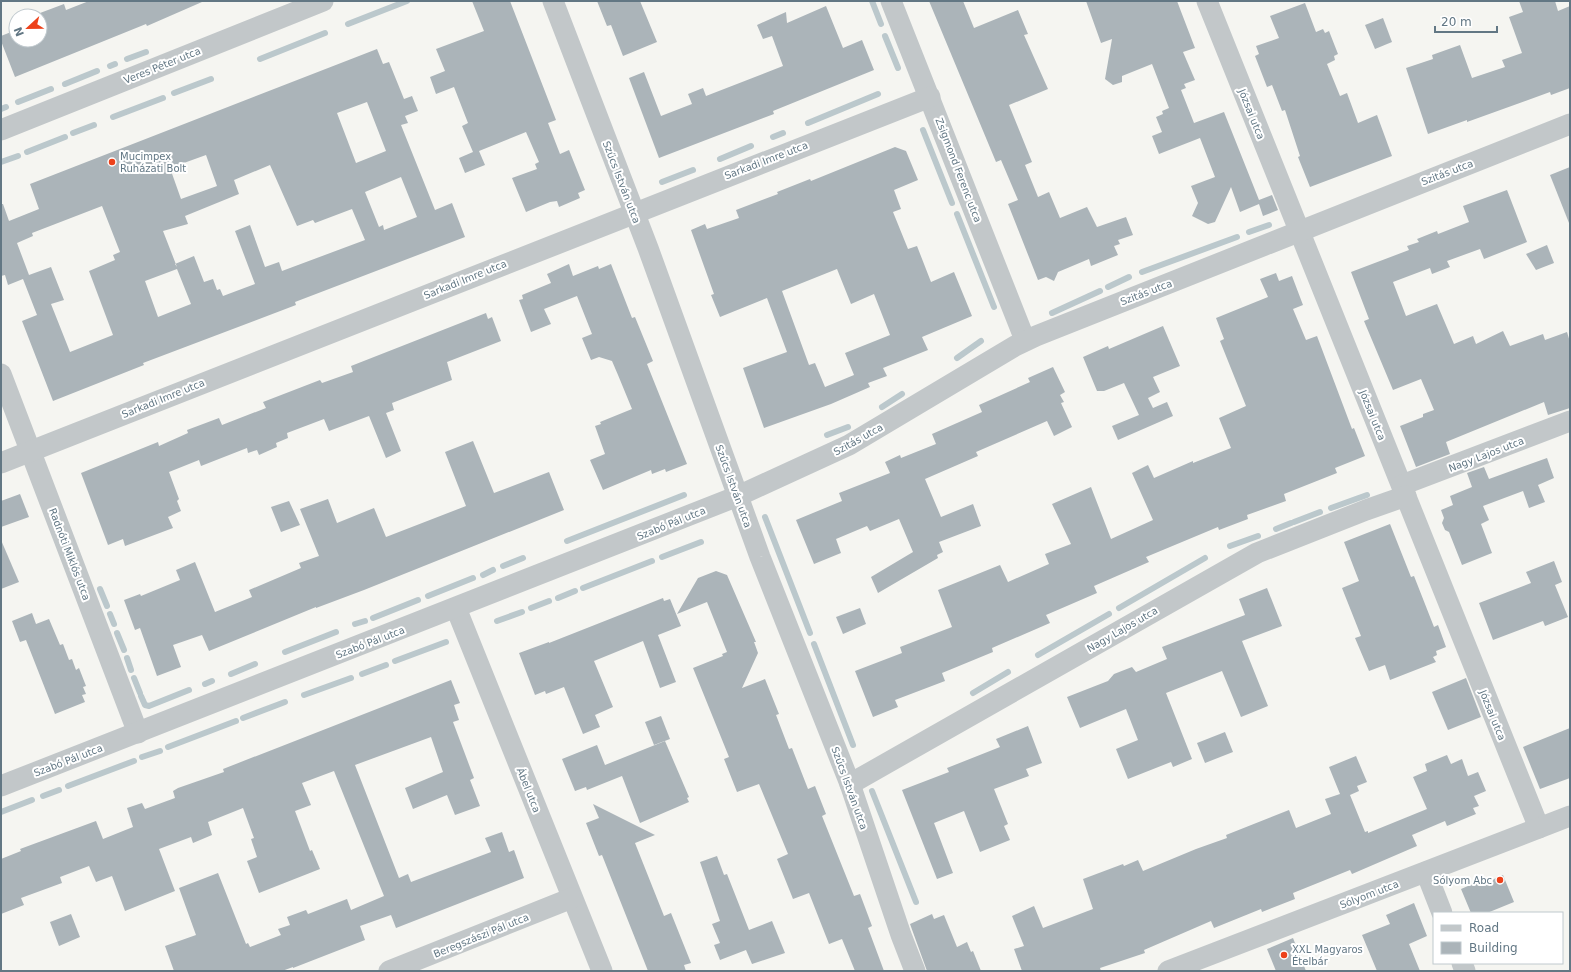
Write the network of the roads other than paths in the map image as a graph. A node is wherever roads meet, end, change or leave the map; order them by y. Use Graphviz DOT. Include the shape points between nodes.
graph roads {
  1 [pos="323,1"];
  2 [pos="553,1"];
  3 [pos="891,1"];
  4 [pos="1207,1"];
  5 [pos="930,96"];
  6 [pos="1570,124"];
  7 [pos="1,130"];
  8 [pos="634,212"];
  9 [pos="1300,232"];
  10 [pos="1026,340"];
  11 [pos="1,374"];
  12 [pos="1570,421"];
  13 [pos="30,451"];
  14 [pos="1,463"];
  15 [pos="1404,491"];
  16 [pos="738,496"];
  17 [pos="456,608"];
  18 [pos="138,733"];
  19 [pos="850,784"];
  20 [pos="1,786"];
  21 [pos="1570,816"];
  22 [pos="1539,828"];
  23 [pos="1426,872"];
  24 [pos="572,898"];
  25 [pos="1442,912"];
  26 [pos="389,971"];
  27 [pos="602,971"];
  28 [pos="915,971"];
  29 [pos="1168,971"];
  1 -- 7 [label="street, Veres Péter utca"];
  2 -- 8 [label="street, Szűcs István utca"];
  3 -- 5 [label="street, Zsigmond Ferenc utca"];
  4 -- 9 [label="street, Józsai utca"];
  5 -- 8 [label="street, Sarkadi Imre utca"];
  5 -- 10 [label="street, Zsigmond Ferenc utca"];
  6 -- 9 [label="street, Szitás utca"];
  8 -- 13 [label="street, Sarkadi Imre utca"];
  8 -- 16 [label="street, Szűcs István utca"];
  9 -- 10 [label="street, Szitás utca"];
  9 -- 15 [label="street, Józsai utca"];
  10 -- 16 [label="street, Szitás utca" via="849,445"];
  11 -- 13 [label="street, Radnóti Miklós utca"];
  12 -- 15 [label="street, Nagy Lajos utca"];
  13 -- 14 [label="street, Sarkadi Imre utca"];
  13 -- 18 [label="street, Radnóti Miklós utca"];
  15 -- 19 [label="street, Nagy Lajos utca" via="1366,510 1257,553"];
  15 -- 22 [label="street, Józsai utca"];
  16 -- 17 [label="street, Szabó Pál utca"];
  16 -- 19 [label="street, Szűcs István utca"];
  17 -- 18 [label="street, Szabó Pál utca"];
  17 -- 24 [label="street, Ábel utca"];
  18 -- 20 [label="street, Szabó Pál utca"];
  19 -- 28 [label="street, Szűcs István utca" via="898,929"];
  21 -- 22 [label="street, Sólyom utca"];
  22 -- 23 [label="street, Sólyom utca"];
  23 -- 25 [label="street"];
  23 -- 29 [label="street, Sólyom utca"];
  24 -- 26 [label="street, Beregszászi Pál utca"];
  24 -- 27 [label="street, Ábel utca"];
}
